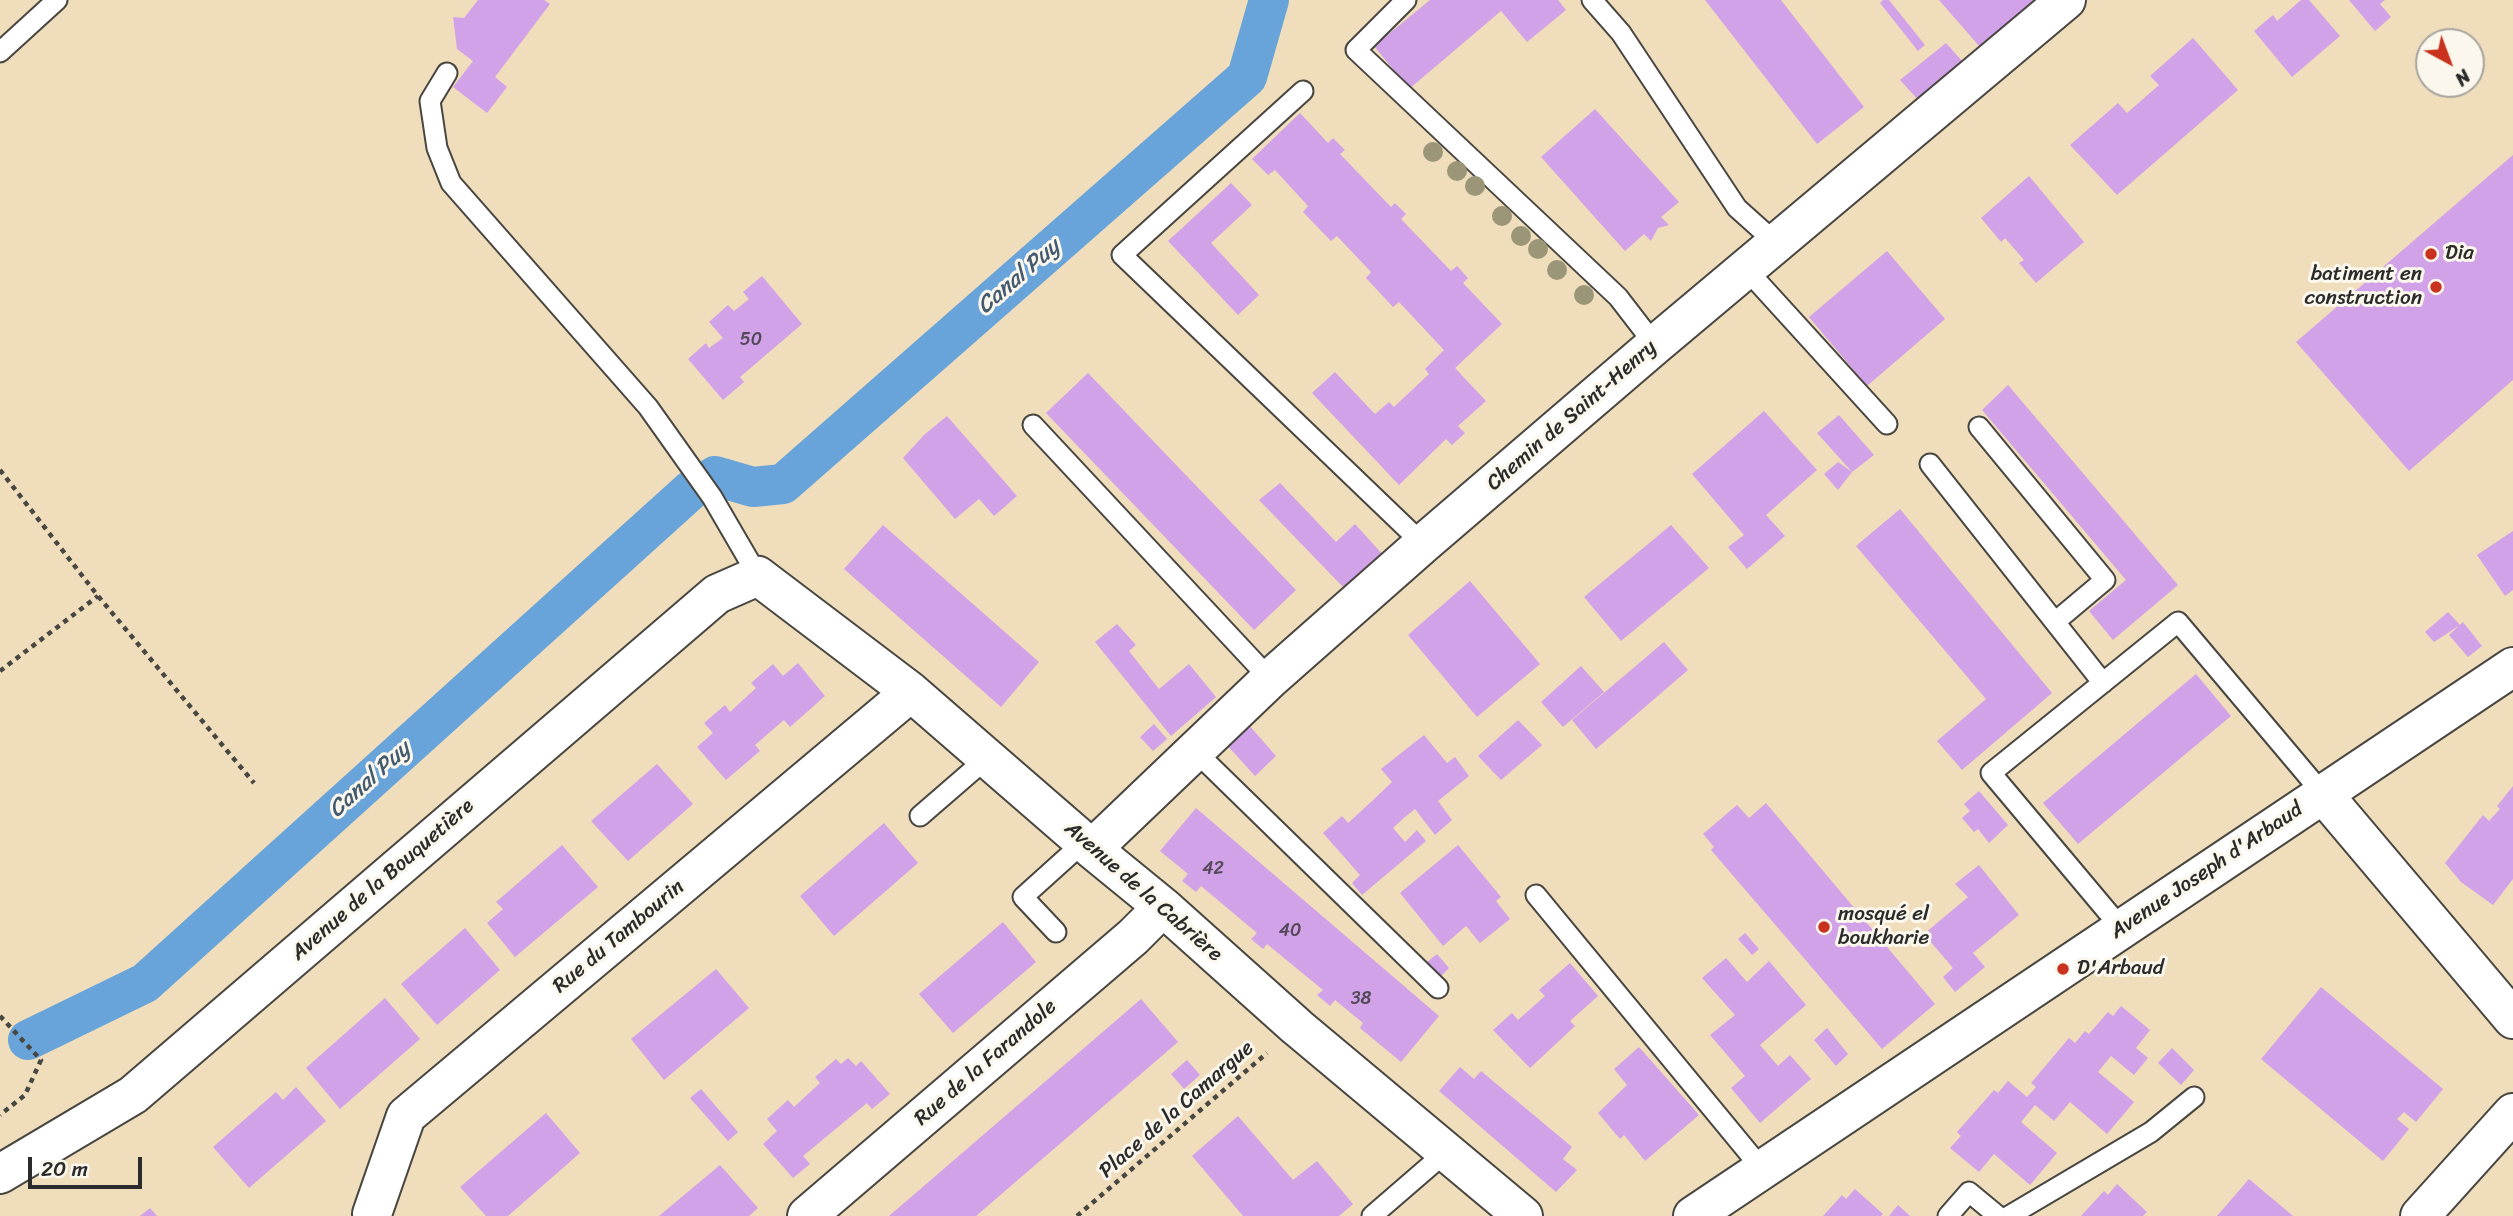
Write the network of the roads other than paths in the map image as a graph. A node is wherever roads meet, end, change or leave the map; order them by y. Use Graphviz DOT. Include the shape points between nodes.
graph roads {
  1 [pos="57,0"];
  2 [pos="1406,0"];
  3 [pos="1591,0"];
  4 [pos="2066,0"];
  5 [pos="0,52"];
  6 [pos="447,73"];
  7 [pos="1303,91"];
  8 [pos="1776,243"];
  9 [pos="1746,268"];
  10 [pos="1655,345"];
  11 [pos="1887,424"];
  12 [pos="1033,425"];
  13 [pos="1979,427"];
  14 [pos="1930,464"];
  15 [pos="1423,544"];
  16 [pos="758,576"];
  17 [pos="2055,622"];
  18 [pos="2513,667"];
  19 [pos="1270,679"];
  20 [pos="2103,682"];
  21 [pos="911,692"];
  22 [pos="1195,751"];
  23 [pos="987,758"];
  24 [pos="2323,794"];
  25 [pos="920,816"];
  26 [pos="1088,845"];
  27 [pos="1536,895"];
  28 [pos="1163,907"];
  29 [pos="2122,929"];
  30 [pos="1056,932"];
  31 [pos="1438,988"];
  32 [pos="2513,1019"];
  33 [pos="2194,1097"];
  34 [pos="2513,1113"];
  35 [pos="1446,1152"];
  36 [pos="1762,1169"];
  37 [pos="0,1174"];
  38 [pos="372,1214"];
  39 [pos="807,1216"];
  40 [pos="1372,1216"];
  41 [pos="1523,1216"];
  42 [pos="1693,1216"];
  43 [pos="1948,1216"];
  44 [pos="1998,1216"];
  45 [pos="2009,1216"];
  46 [pos="2420,1216"];
  1 -- 5 [label="lane"];
  2 -- 10 [label="lane" via="1356,50 1618,297"];
  3 -- 8 [label="lane" via="1621,33 1737,208"];
  4 -- 8 [label="street, Chemin de Saint-Henry"];
  6 -- 16 [label="lane" via="430,101 437,148 451,183 648,407 712,497"];
  7 -- 15 [label="lane" via="1122,255"];
  8 -- 9 [label="street, Chemin de Saint-Henry"];
  9 -- 10 [label="street, Chemin de Saint-Henry"];
  9 -- 11 [label="lane"];
  10 -- 15 [label="street, Chemin de Saint-Henry"];
  12 -- 19 [label="lane"];
  13 -- 17 [label="lane" via="2105,580"];
  14 -- 17 [label="lane"];
  15 -- 19 [label="street, Chemin de Saint-Henry"];
  16 -- 21 [label="street, Avenue de la Cabrière"];
  16 -- 37 [label="street, Avenue de la Bouquetière" via="717,594 133,1095"];
  17 -- 20 [label="lane"];
  18 -- 24 [label="street, Avenue Joseph d'Arbaud"];
  19 -- 22 [label="street, Chemin de Saint-Henry"];
  20 -- 24 [label="lane" via="2178,622"];
  20 -- 29 [label="lane" via="1991,773"];
  21 -- 23 [label="street, Avenue de la Cabrière"];
  21 -- 38 [label="street, Rue du Tambourin" via="406,1116"];
  22 -- 26 [label="street, Chemin de Saint-Henry"];
  22 -- 31 [label="lane"];
  23 -- 25 [label="lane"];
  23 -- 26 [label="street, Avenue de la Cabrière"];
  24 -- 29 [label="street, Avenue Joseph d'Arbaud"];
  24 -- 32 [label="street"];
  26 -- 28 [label="street, Avenue de la Cabrière"];
  26 -- 30 [label="lane" via="1023,897"];
  27 -- 36 [label="lane"];
  28 -- 35 [label="street, Avenue de la Cabrière"];
  28 -- 39 [label="street, Rue de la Farandole"];
  29 -- 36 [label="street, Avenue Joseph d'Arbaud"];
  33 -- 45 [label="lane" via="2151,1132"];
  34 -- 46 [label="street"];
  35 -- 40 [label="lane"];
  35 -- 41 [label="street, Avenue de la Cabrière"];
  36 -- 42 [label="street, Avenue Joseph d'Arbaud"];
  43 -- 44 [label="lane" via="1969,1192"];
}
